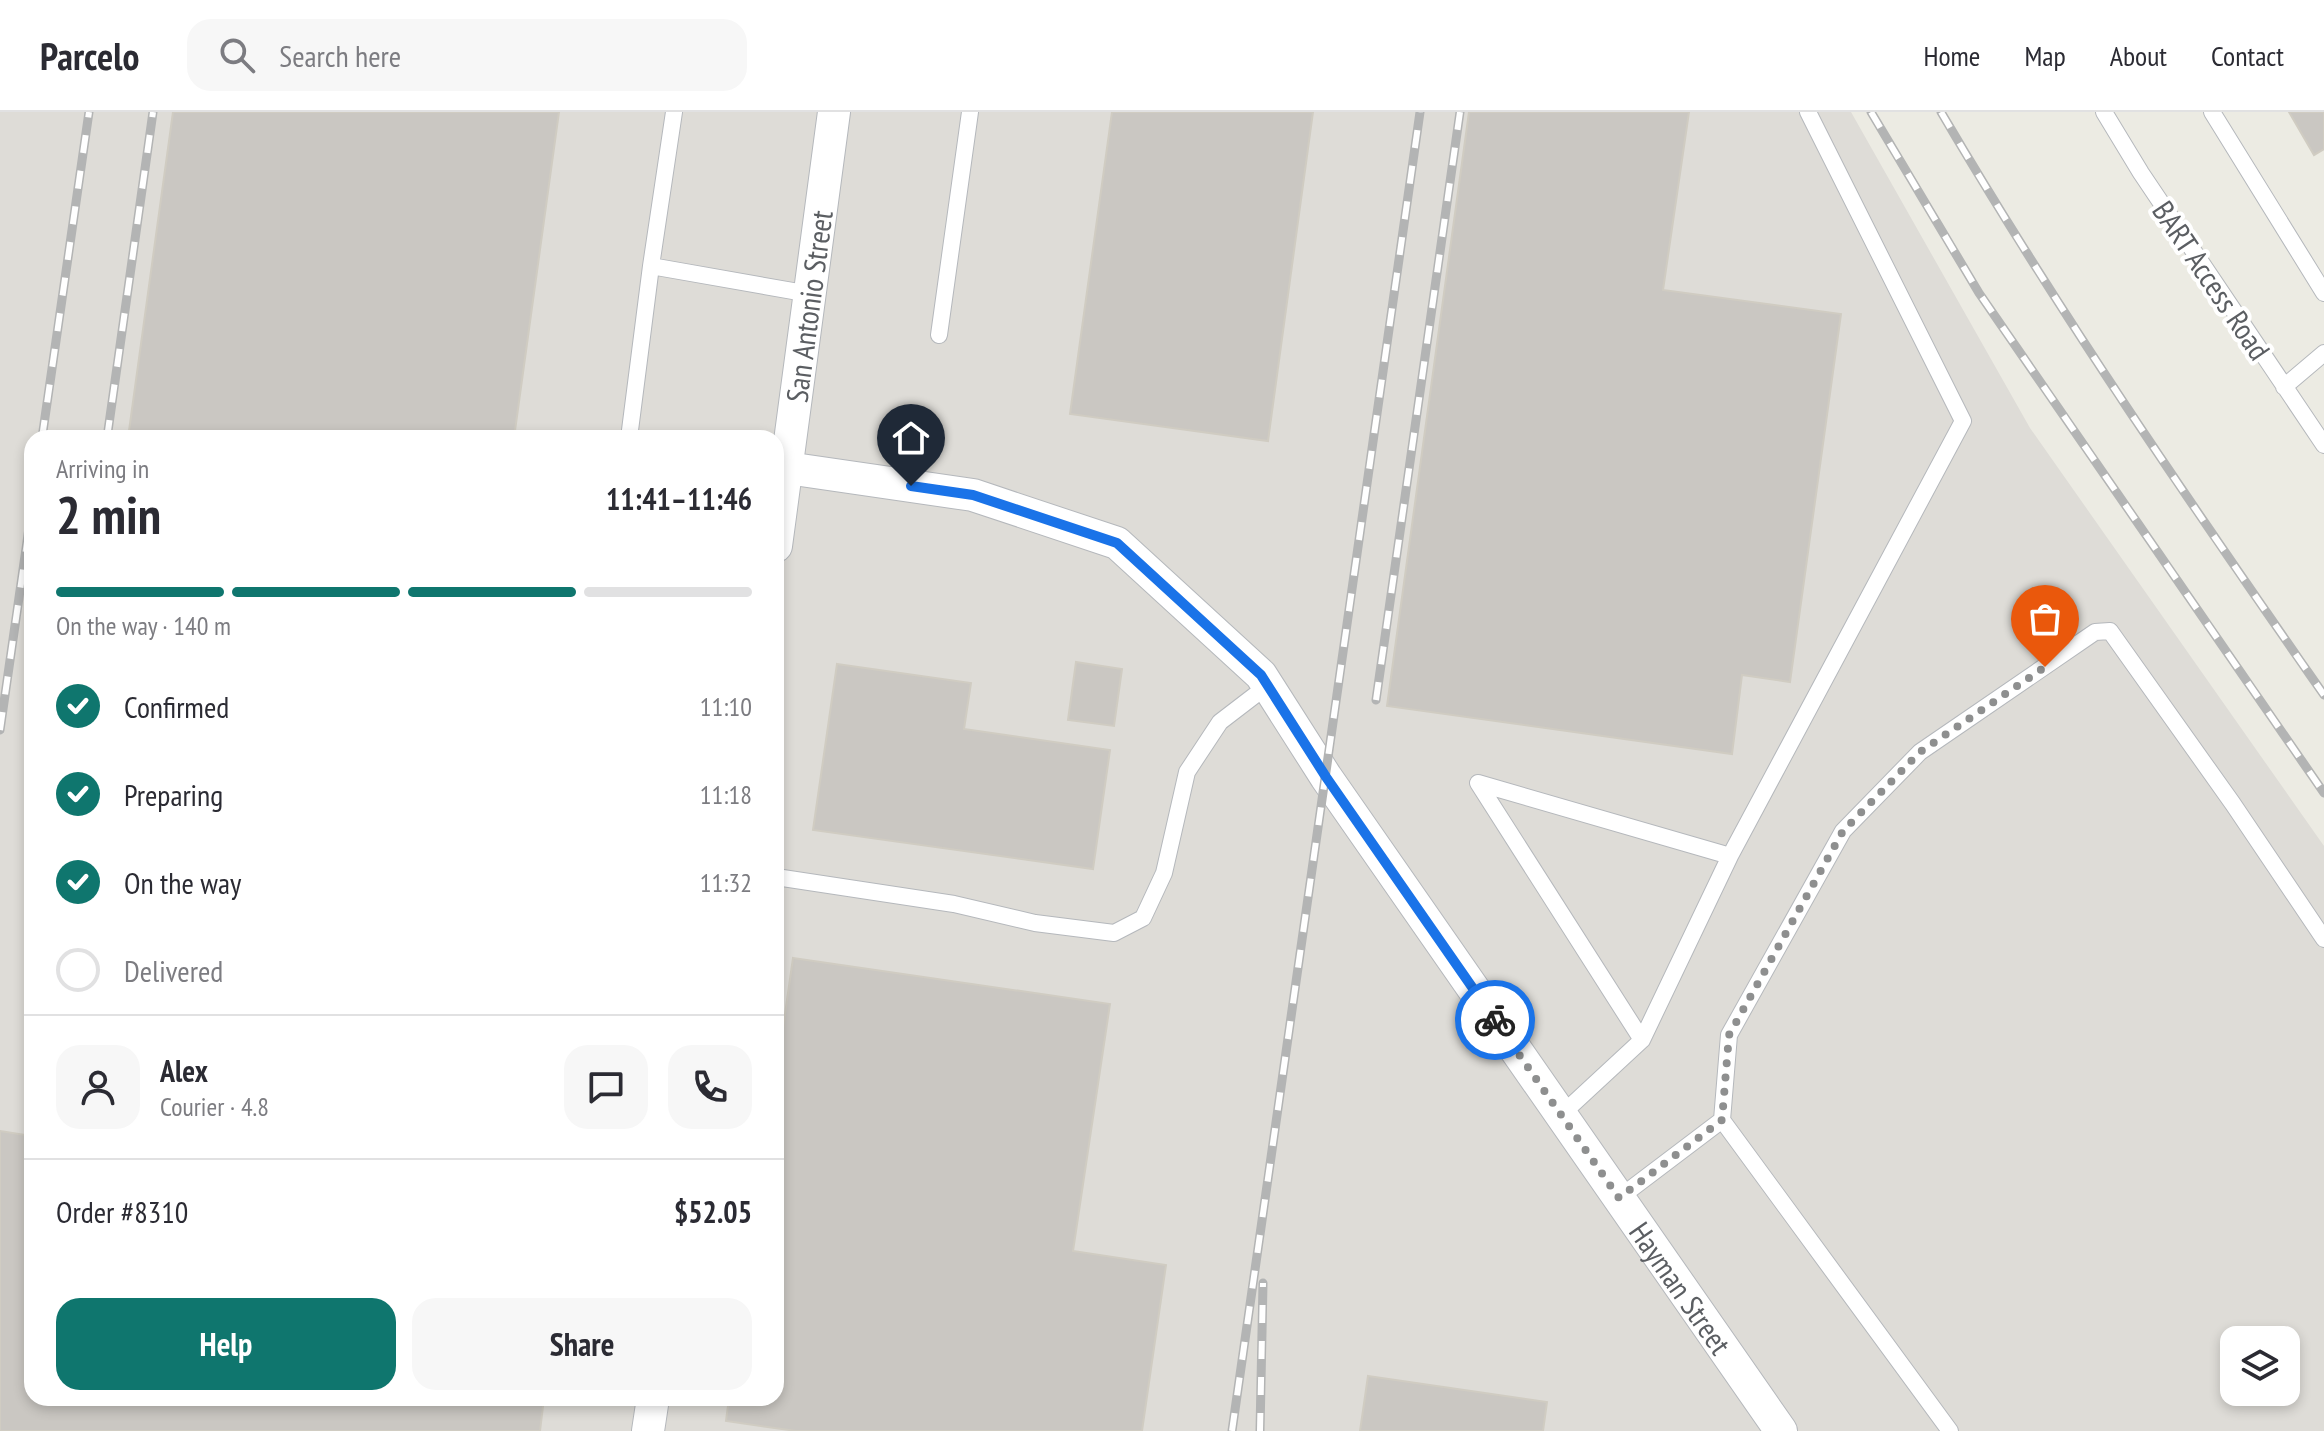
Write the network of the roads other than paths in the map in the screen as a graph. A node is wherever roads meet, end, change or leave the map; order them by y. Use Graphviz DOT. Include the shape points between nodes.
graph roads {
  1 [pos="674,112"];
  2 [pos="834,112"];
  3 [pos="970,112"];
  4 [pos="1808,112"];
  5 [pos="2104,112"];
  6 [pos="2212,112"];
  7 [pos="651,266"];
  8 [pos="2324,293"];
  9 [pos="810,294"];
  10 [pos="939,335"];
  11 [pos="2324,353"];
  12 [pos="2284,387"];
  13 [pos="630,430"];
  14 [pos="2324,445"];
  15 [pos="787,468"];
  16 [pos="784,489"];
  17 [pos="1267,686"];
  18 [pos="1730,856"];
  19 [pos="784,878"];
  20 [pos="2324,939"];
  21 [pos="1642,1040"];
  22 [pos="1561,1115"];
  23 [pos="1722,1120"];
  24 [pos="1619,1198"];
  25 [pos="652,1406"];
  26 [pos="648,1431"];
  27 [pos="1781,1431"];
  28 [pos="1950,1431"];
  1 -- 7 [label="lane"];
  2 -- 9 [label="street, San Antonio Street"];
  3 -- 10 [label="lane"];
  4 -- 18 [label="lane" via="1963,421"];
  5 -- 12 [label="lane, BART Access Road"];
  6 -- 8 [label="lane"];
  7 -- 9 [label="lane"];
  7 -- 13 [label="lane"];
  9 -- 15 [label="street, San Antonio Street"];
  11 -- 12 [label="lane"];
  12 -- 14 [label="lane, BART Access Road"];
  15 -- 16 [label="street, San Antonio Street"];
  15 -- 17 [label="street, Hayman Street" via="973,495 1117,543"];
  17 -- 19 [label="lane" via="1220,722 1187,772 1164,873 1143,918 1114,933"];
  17 -- 22 [label="street, Hayman Street"];
  18 -- 21 [label="lane"];
  18 -- 21 [label="lane" via="1478,783"];
  20 -- 23 [label="lane" via="2110,631 2095,632 1920,752 1843,831 1729,1035"];
  21 -- 22 [label="lane"];
  22 -- 24 [label="street, Hayman Street"];
  23 -- 24 [label="lane"];
  23 -- 28 [label="lane"];
  24 -- 27 [label="street, Hayman Street"];
  25 -- 26 [label="street"];
}
